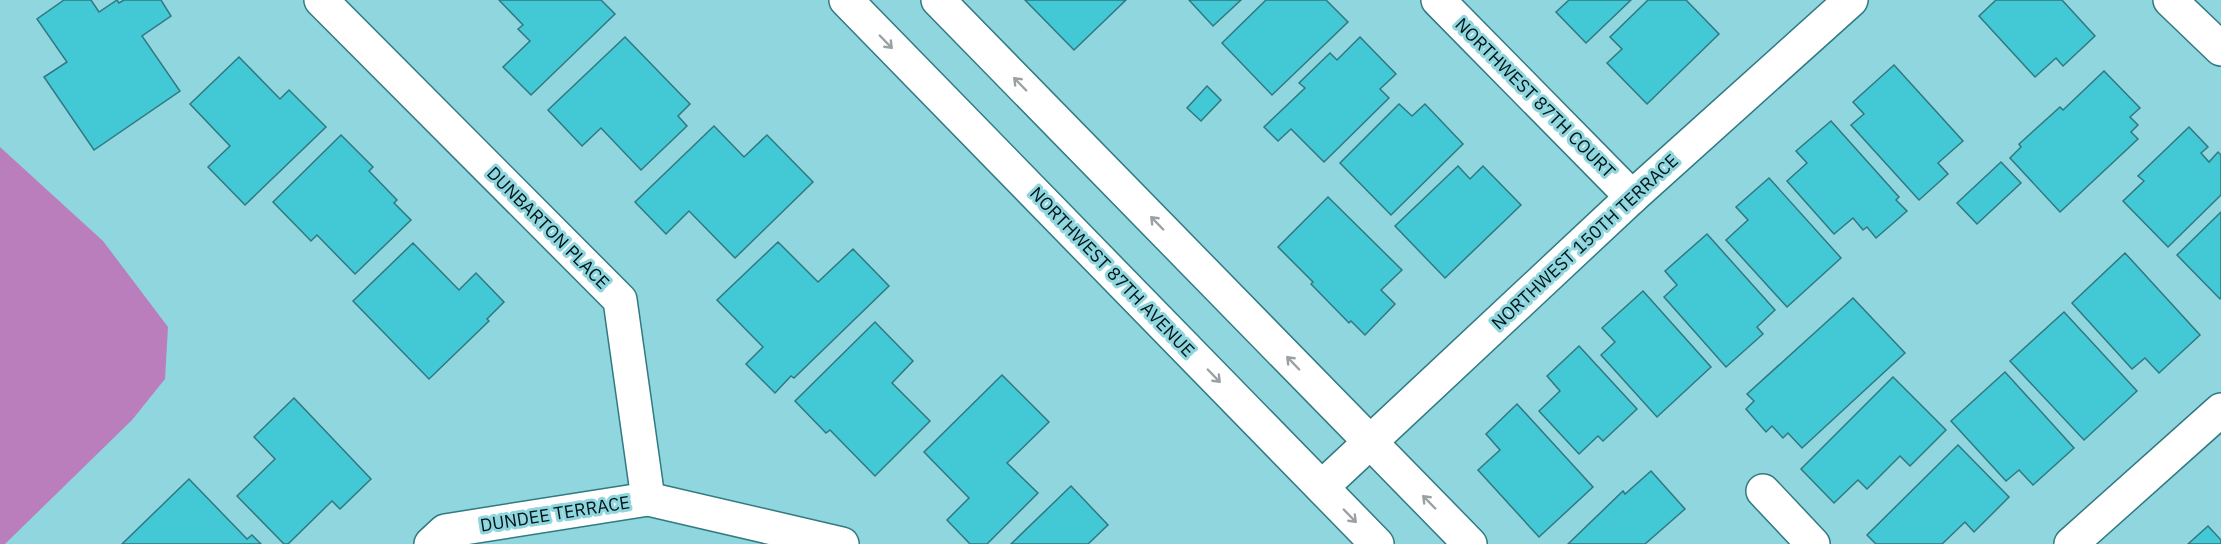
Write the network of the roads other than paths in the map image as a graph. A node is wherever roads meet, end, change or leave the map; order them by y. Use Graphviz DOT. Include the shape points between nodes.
graph roads {
  1 [pos="321,0"];
  2 [pos="846,0"];
  3 [pos="938,0"];
  4 [pos="1438,0"];
  5 [pos="1851,0"];
  6 [pos="2170,0"];
  7 [pos="2221,49"];
  8 [pos="1632,197"];
  9 [pos="2221,410"];
  10 [pos="1370,442"];
  11 [pos="1322,487"];
  12 [pos="1763,491"];
  13 [pos="648,499"];
  14 [pos="431,544"];
  15 [pos="842,544"];
  16 [pos="1377,544"];
  17 [pos="1470,544"];
  18 [pos="1813,544"];
  19 [pos="2071,544"];
  1 -- 13 [label="street, DUNBARTON PLACE" via="620,300"];
  2 -- 11 [label="street, NORTHWEST 87TH AVENUE, one-way"];
  10 -- 3 [label="street, one-way"];
  4 -- 8 [label="street, NORTHWEST 87TH COURT"];
  5 -- 8 [label="street, NORTHWEST 150TH TERRACE"];
  6 -- 7 [label="street"];
  8 -- 10 [label="street, NORTHWEST 150TH TERRACE"];
  9 -- 19 [label="street"];
  10 -- 11 [label="street, NORTHWEST 150TH TERRACE"];
  17 -- 10 [label="street, one-way"];
  11 -- 16 [label="street, NORTHWEST 87TH AVENUE, one-way"];
  12 -- 18 [label="street"];
  13 -- 14 [label="street, DUNDEE TERRACE" via="445,531"];
  13 -- 15 [label="street"];
}
